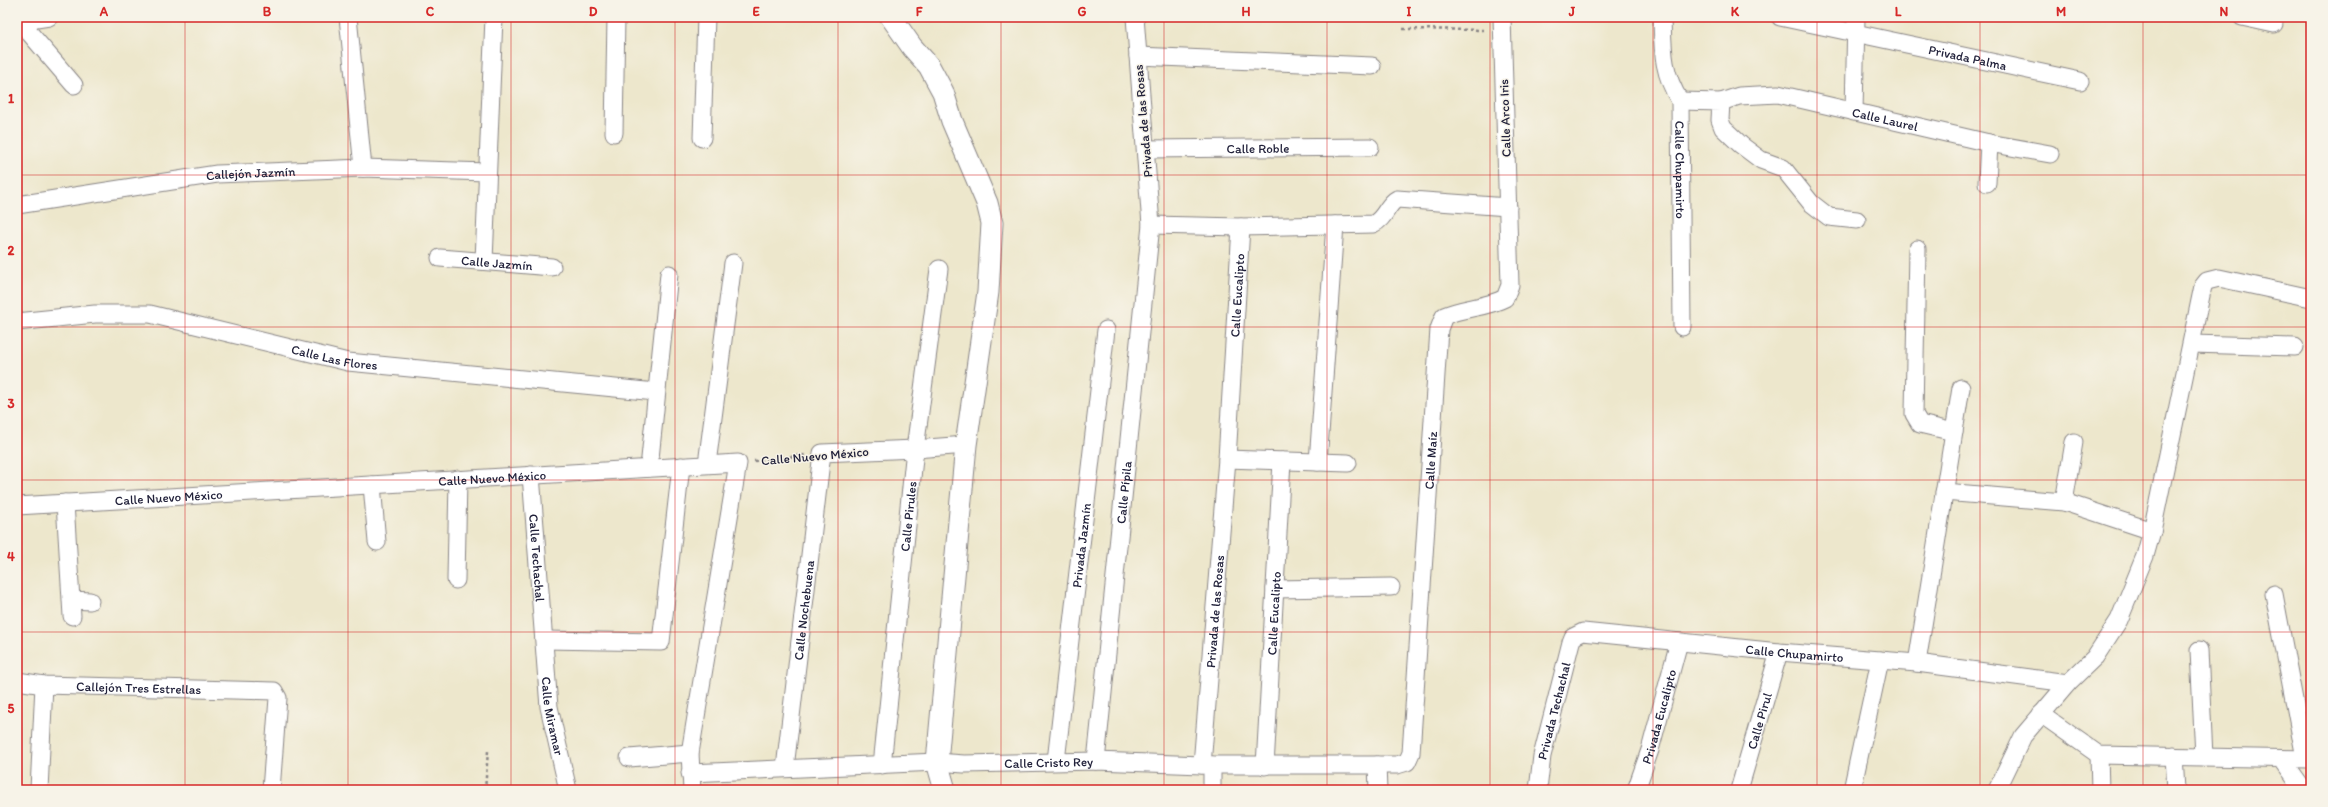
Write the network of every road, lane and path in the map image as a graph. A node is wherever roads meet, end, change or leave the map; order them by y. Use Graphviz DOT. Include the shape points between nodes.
graph roads {
  1 [pos="49,17"];
  2 [pos="348,17"];
  3 [pos="494,17"];
  4 [pos="616,17"];
  5 [pos="706,17"];
  6 [pos="891,17"];
  7 [pos="1134,17"];
  8 [pos="1662,17"];
  9 [pos="1780,17"];
  10 [pos="1856,17"];
  11 [pos="2242,17"];
  12 [pos="19,22"];
  13 [pos="1503,23"];
  14 [pos="2274,24"];
  15 [pos="1403,29"];
  16 [pos="1856,34"];
  17 [pos="1138,56"];
  18 [pos="1372,66"];
  19 [pos="2080,81"];
  20 [pos="74,85"];
  21 [pos="1680,101"];
  22 [pos="1721,102"];
  23 [pos="1854,112"];
  24 [pos="614,133"];
  25 [pos="702,138"];
  26 [pos="1989,143"];
  27 [pos="1370,147"];
  28 [pos="1146,149"];
  29 [pos="2050,154"];
  30 [pos="364,168"];
  31 [pos="487,172"];
  32 [pos="1987,183"];
  33 [pos="17,205"];
  34 [pos="1508,207"];
  35 [pos="1857,220"];
  36 [pos="1151,225"];
  37 [pos="1335,225"];
  38 [pos="1241,227"];
  39 [pos="1917,249"];
  40 [pos="440,258"];
  41 [pos="484,261"];
  42 [pos="733,263"];
  43 [pos="552,267"];
  44 [pos="939,269"];
  45 [pos="669,274"];
  46 [pos="2311,298"];
  47 [pos="17,322"];
  48 [pos="1682,327"];
  49 [pos="1106,330"];
  50 [pos="2192,344"];
  51 [pos="2295,347"];
  52 [pos="1960,388"];
  53 [pos="656,392"];
  54 [pos="1954,432"];
  55 [pos="2074,442"];
  56 [pos="966,445"];
  57 [pos="915,449"];
  58 [pos="822,453"];
  59 [pos="1227,459"];
  60 [pos="1282,461"];
  61 [pos="738,462"];
  62 [pos="1318,462"];
  63 [pos="1348,463"];
  64 [pos="707,464"];
  65 [pos="681,466"];
  66 [pos="649,468"];
  67 [pos="532,475"];
  68 [pos="458,479"];
  69 [pos="372,485"];
  70 [pos="1944,492"];
  71 [pos="2064,502"];
  72 [pos="65,503"];
  73 [pos="17,506"];
  74 [pos="2152,530"];
  75 [pos="377,542"];
  76 [pos="456,580"];
  77 [pos="1392,587"];
  78 [pos="1275,589"];
  79 [pos="2274,594"];
  80 [pos="90,601"];
  81 [pos="1578,634"];
  82 [pos="544,640"];
  83 [pos="1679,642"];
  84 [pos="2199,650"];
  85 [pos="1779,652"];
  86 [pos="1880,660"];
  87 [pos="1917,663"];
  88 [pos="17,681"];
  89 [pos="2068,683"];
  90 [pos="44,684"];
  91 [pos="2041,714"];
  92 [pos="488,751"];
  93 [pos="690,753"];
  94 [pos="2099,756"];
  95 [pos="2174,756"];
  96 [pos="2204,757"];
  97 [pos="629,758"];
  98 [pos="2308,758"];
  99 [pos="2282,759"];
  100 [pos="1056,761"];
  101 [pos="1096,761"];
  102 [pos="937,762"];
  103 [pos="1407,762"];
  104 [pos="882,765"];
  105 [pos="1207,765"];
  106 [pos="1377,765"];
  107 [pos="1265,766"];
  108 [pos="785,768"];
  109 [pos="691,782"];
  110 [pos="39,790"];
  111 [pos="270,790"];
  112 [pos="485,790"];
  113 [pos="568,790"];
  114 [pos="945,790"];
  115 [pos="1212,790"];
  116 [pos="1378,790"];
  117 [pos="1538,790"];
  118 [pos="1636,790"];
  119 [pos="1739,790"];
  120 [pos="1852,790"];
  121 [pos="1997,790"];
  122 [pos="2100,790"];
  123 [pos="2176,790"];
  124 [pos="2304,790"];
  1 -- 12 [label="street"];
  2 -- 30 [label="street"];
  3 -- 31 [label="street"];
  4 -- 24 [label="street"];
  5 -- 25 [label="street"];
  6 -- 56 [label="street" via="912,47 930,66 943,92 952,122 987,203 992,222 988,292"];
  7 -- 17 [label="street, Privada de las Rosas"];
  8 -- 21 [label="street, Calle Chupamirto" via="1663,63 1671,86"];
  9 -- 16 [label="street, Privada Palma"];
  10 -- 16 [label="street"];
  11 -- 14 [label="street"];
  12 -- 20 [label="street"];
  13 -- 15 [label="path"];
  13 -- 34 [label="street, Calle Arco Iris"];
  16 -- 19 [label="street, Privada Palma"];
  16 -- 23 [label="street"];
  17 -- 18 [label="street"];
  17 -- 28 [label="street, Privada de las Rosas"];
  21 -- 22 [label="street, Calle Laurel"];
  21 -- 48 [label="street, Calle Chupamirto"];
  22 -- 23 [label="street, Calle Laurel" via="1739,96 1778,94"];
  22 -- 35 [label="street" via="1720,120 1723,128 1741,145 1760,160 1784,168 1811,203 1829,217"];
  23 -- 26 [label="street, Calle Laurel"];
  26 -- 29 [label="street, Calle Laurel"];
  26 -- 32 [label="street"];
  27 -- 28 [label="street, Calle Roble"];
  28 -- 36 [label="street, Privada de las Rosas"];
  30 -- 31 [label="street, Callejón Jazmín"];
  30 -- 33 [label="street, Callejón Jazmín" via="217,174"];
  31 -- 41 [label="street"];
  34 -- 37 [label="street" via="1397,199 1377,222"];
  34 -- 103 [label="street, Calle Maíz" via="1510,285 1505,298 1493,304 1456,310 1444,316 1439,330 1411,752"];
  36 -- 38 [label="street"];
  36 -- 101 [label="street, Calle Pípila"];
  37 -- 38 [label="street"];
  37 -- 62 [label="street"];
  38 -- 59 [label="street, Calle Eucalipto"];
  39 -- 54 [label="street" via="1914,414 1920,424"];
  40 -- 41 [label="street, Calle Jazmín"];
  41 -- 43 [label="street, Calle Jazmín"];
  42 -- 64 [label="street"];
  44 -- 57 [label="street, Calle Pirules"];
  45 -- 53 [label="street"];
  46 -- 50 [label="street" via="2219,278 2207,281 2203,286"];
  47 -- 53 [label="street, Calle Las Flores" via="95,314 150,314 348,362"];
  49 -- 100 [label="street, Privada Jazmín"];
  50 -- 51 [label="street"];
  50 -- 74 [label="street"];
  52 -- 54 [label="street"];
  53 -- 66 [label="street"];
  54 -- 70 [label="street"];
  55 -- 71 [label="street"];
  56 -- 57 [label="street, Calle Nuevo México"];
  56 -- 102 [label="street"];
  57 -- 58 [label="street, Calle Nuevo México"];
  57 -- 104 [label="street, Calle Pirules"];
  58 -- 61 [label="path, Calle Nuevo México"];
  58 -- 108 [label="street, Calle Nochebuena"];
  59 -- 60 [label="street"];
  59 -- 105 [label="street, Privada de las Rosas"];
  60 -- 62 [label="street"];
  60 -- 78 [label="street, Calle Eucalipto"];
  61 -- 64 [label="street, Calle Nuevo México"];
  61 -- 93 [label="street"];
  62 -- 63 [label="street"];
  64 -- 65 [label="street, Calle Nuevo México"];
  65 -- 66 [label="street, Calle Nuevo México"];
  65 -- 82 [label="street" via="661,642"];
  66 -- 67 [label="street, Calle Nuevo México"];
  67 -- 68 [label="street, Calle Nuevo México"];
  67 -- 82 [label="street, Calle Techachal"];
  68 -- 69 [label="street, Calle Nuevo México"];
  68 -- 76 [label="street"];
  69 -- 72 [label="street, Calle Nuevo México"];
  69 -- 75 [label="street"];
  70 -- 71 [label="street"];
  70 -- 87 [label="street"];
  71 -- 74 [label="street"];
  72 -- 73 [label="street, Calle Nuevo México"];
  72 -- 80 [label="street" via="72,608"];
  74 -- 89 [label="street" via="2145,556 2119,620 2095,657"];
  77 -- 78 [label="street"];
  78 -- 107 [label="street, Calle Eucalipto"];
  79 -- 98 [label="street"];
  81 -- 83 [label="street, Calle Chupamirto" via="1589,632"];
  81 -- 117 [label="street, Privada Techachal" via="1571,642 1542,756"];
  82 -- 113 [label="street, Calle Miramar" via="549,706"];
  83 -- 85 [label="street, Calle Chupamirto"];
  83 -- 118 [label="street, Privada Eucalipto" via="1650,750"];
  84 -- 96 [label="street"];
  85 -- 86 [label="street, Calle Chupamirto"];
  85 -- 119 [label="street, Calle Pirul"];
  86 -- 87 [label="street, Calle Chupamirto"];
  86 -- 120 [label="street"];
  87 -- 89 [label="street, Calle Chupamirto"];
  88 -- 90 [label="street, Callejón Tres Estrellas"];
  89 -- 91 [label="street"];
  90 -- 110 [label="street"];
  90 -- 111 [label="street, Callejón Tres Estrellas" via="274,692 278,698"];
  91 -- 94 [label="street"];
  91 -- 121 [label="street" via="2023,736"];
  92 -- 112 [label="path"];
  93 -- 97 [label="street"];
  93 -- 109 [label="street"];
  94 -- 95 [label="street"];
  94 -- 122 [label="street"];
  95 -- 96 [label="street"];
  95 -- 123 [label="street"];
  96 -- 99 [label="street"];
  98 -- 99 [label="street"];
  99 -- 124 [label="street"];
  100 -- 101 [label="street, Calle Cristo Rey"];
  100 -- 102 [label="street, Calle Cristo Rey" via="964,764"];
  101 -- 105 [label="street, Calle Cristo Rey"];
  102 -- 104 [label="street, Calle Cristo Rey"];
  102 -- 114 [label="street"];
  103 -- 106 [label="street, Calle Cristo Rey"];
  104 -- 108 [label="street, Calle Cristo Rey"];
  105 -- 107 [label="street, Calle Cristo Rey"];
  105 -- 115 [label="street, Privada de las Rosas"];
  106 -- 107 [label="street, Calle Cristo Rey"];
  106 -- 116 [label="street"];
  108 -- 109 [label="street, Calle Cristo Rey"];
}
